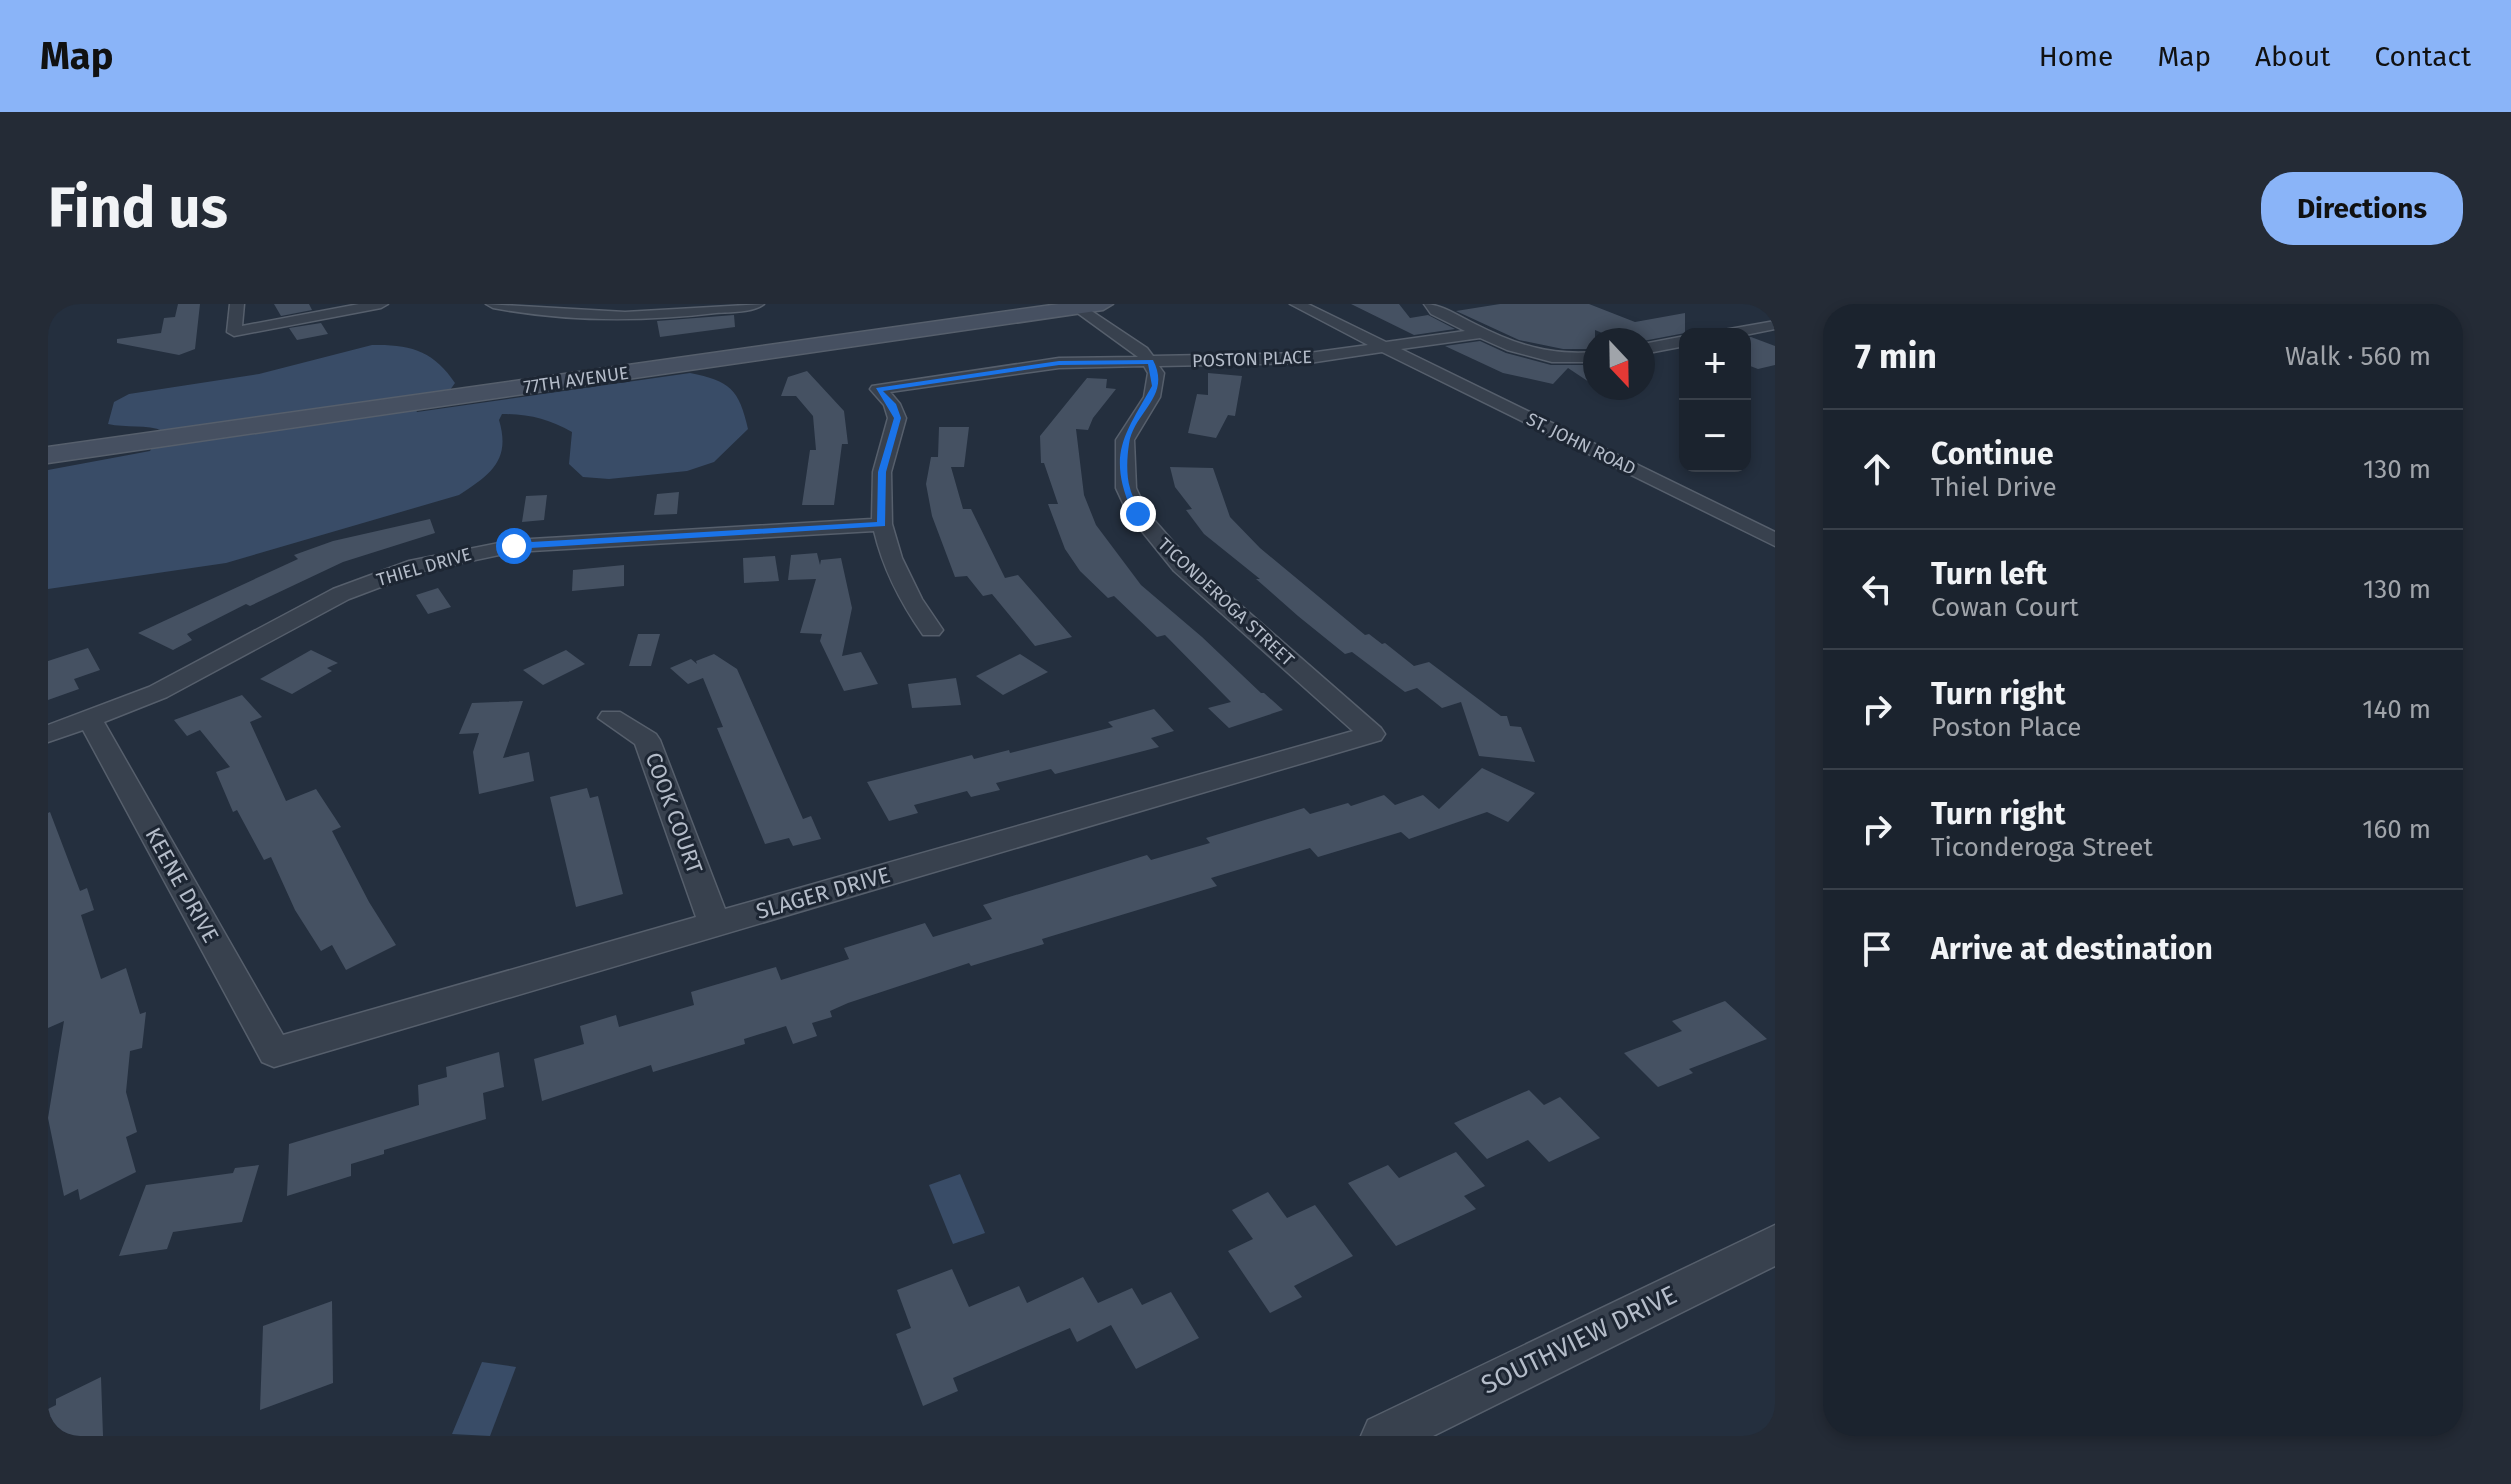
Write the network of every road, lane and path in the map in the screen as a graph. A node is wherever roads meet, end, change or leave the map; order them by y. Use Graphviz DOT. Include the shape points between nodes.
graph roads {
  1 [pos="237,304"];
  2 [pos="381,304"];
  3 [pos="493,304"];
  4 [pos="757,304"];
  5 [pos="1103,304"];
  6 [pos="1297,304"];
  7 [pos="1431,304"];
  8 [pos="1075,306"];
  9 [pos="1775,325"];
  10 [pos="1751,329"];
  11 [pos="1483,333"];
  12 [pos="1679,342"];
  13 [pos="1655,347"];
  14 [pos="1388,349"];
  15 [pos="1583,359"];
  16 [pos="1151,362"];
  17 [pos="48,455"];
  18 [pos="882,524"];
  19 [pos="1775,540"];
  20 [pos="931,630"];
  21 [pos="611,718"];
  22 [pos="90,719"];
  23 [pos="48,734"];
  24 [pos="1372,734"];
  25 [pos="715,925"];
  26 [pos="274,1052"];
  27 [pos="1775,1245"];
  28 [pos="1384,1436"];
  1 -- 2 [label="street" via="234,332"];
  3 -- 4 [label="street" via="555,315 636,317"];
  5 -- 8 [label="street, 77TH AVENUE"];
  6 -- 14 [label="street, ST. JOHN ROAD"];
  7 -- 11 [label="street"];
  8 -- 16 [label="street"];
  8 -- 17 [label="street, 77TH AVENUE"];
  9 -- 10 [label="street"];
  11 -- 14 [label="street, POSTON PLACE"];
  11 -- 15 [label="street" via="1543,358"];
  12 -- 13 [label="street"];
  14 -- 16 [label="street, POSTON PLACE" via="1309,358"];
  14 -- 19 [label="street, ST. JOHN ROAD"];
  16 -- 18 [label="street, POSTON PLACE" via="1024,366 878,389 897,418 882,472"];
  16 -- 24 [label="street, TICONDEROGA STREET" via="1156,386 1129,432 1123,460 1126,488 1138,514 1182,566"];
  18 -- 20 [label="street" via="891,558"];
  18 -- 22 [label="street, THIEL DRIVE" via="514,546 417,566 341,594 158,692"];
  21 -- 25 [label="street, COOK COURT" via="647,740"];
  22 -- 23 [label="street, THIEL DRIVE"];
  22 -- 26 [label="street, KEENE DRIVE"];
  24 -- 25 [label="street, SLAGER DRIVE"];
  25 -- 26 [label="street, SLAGER DRIVE"];
  27 -- 28 [label="street, SOUTHVIEW DRIVE"];
}
